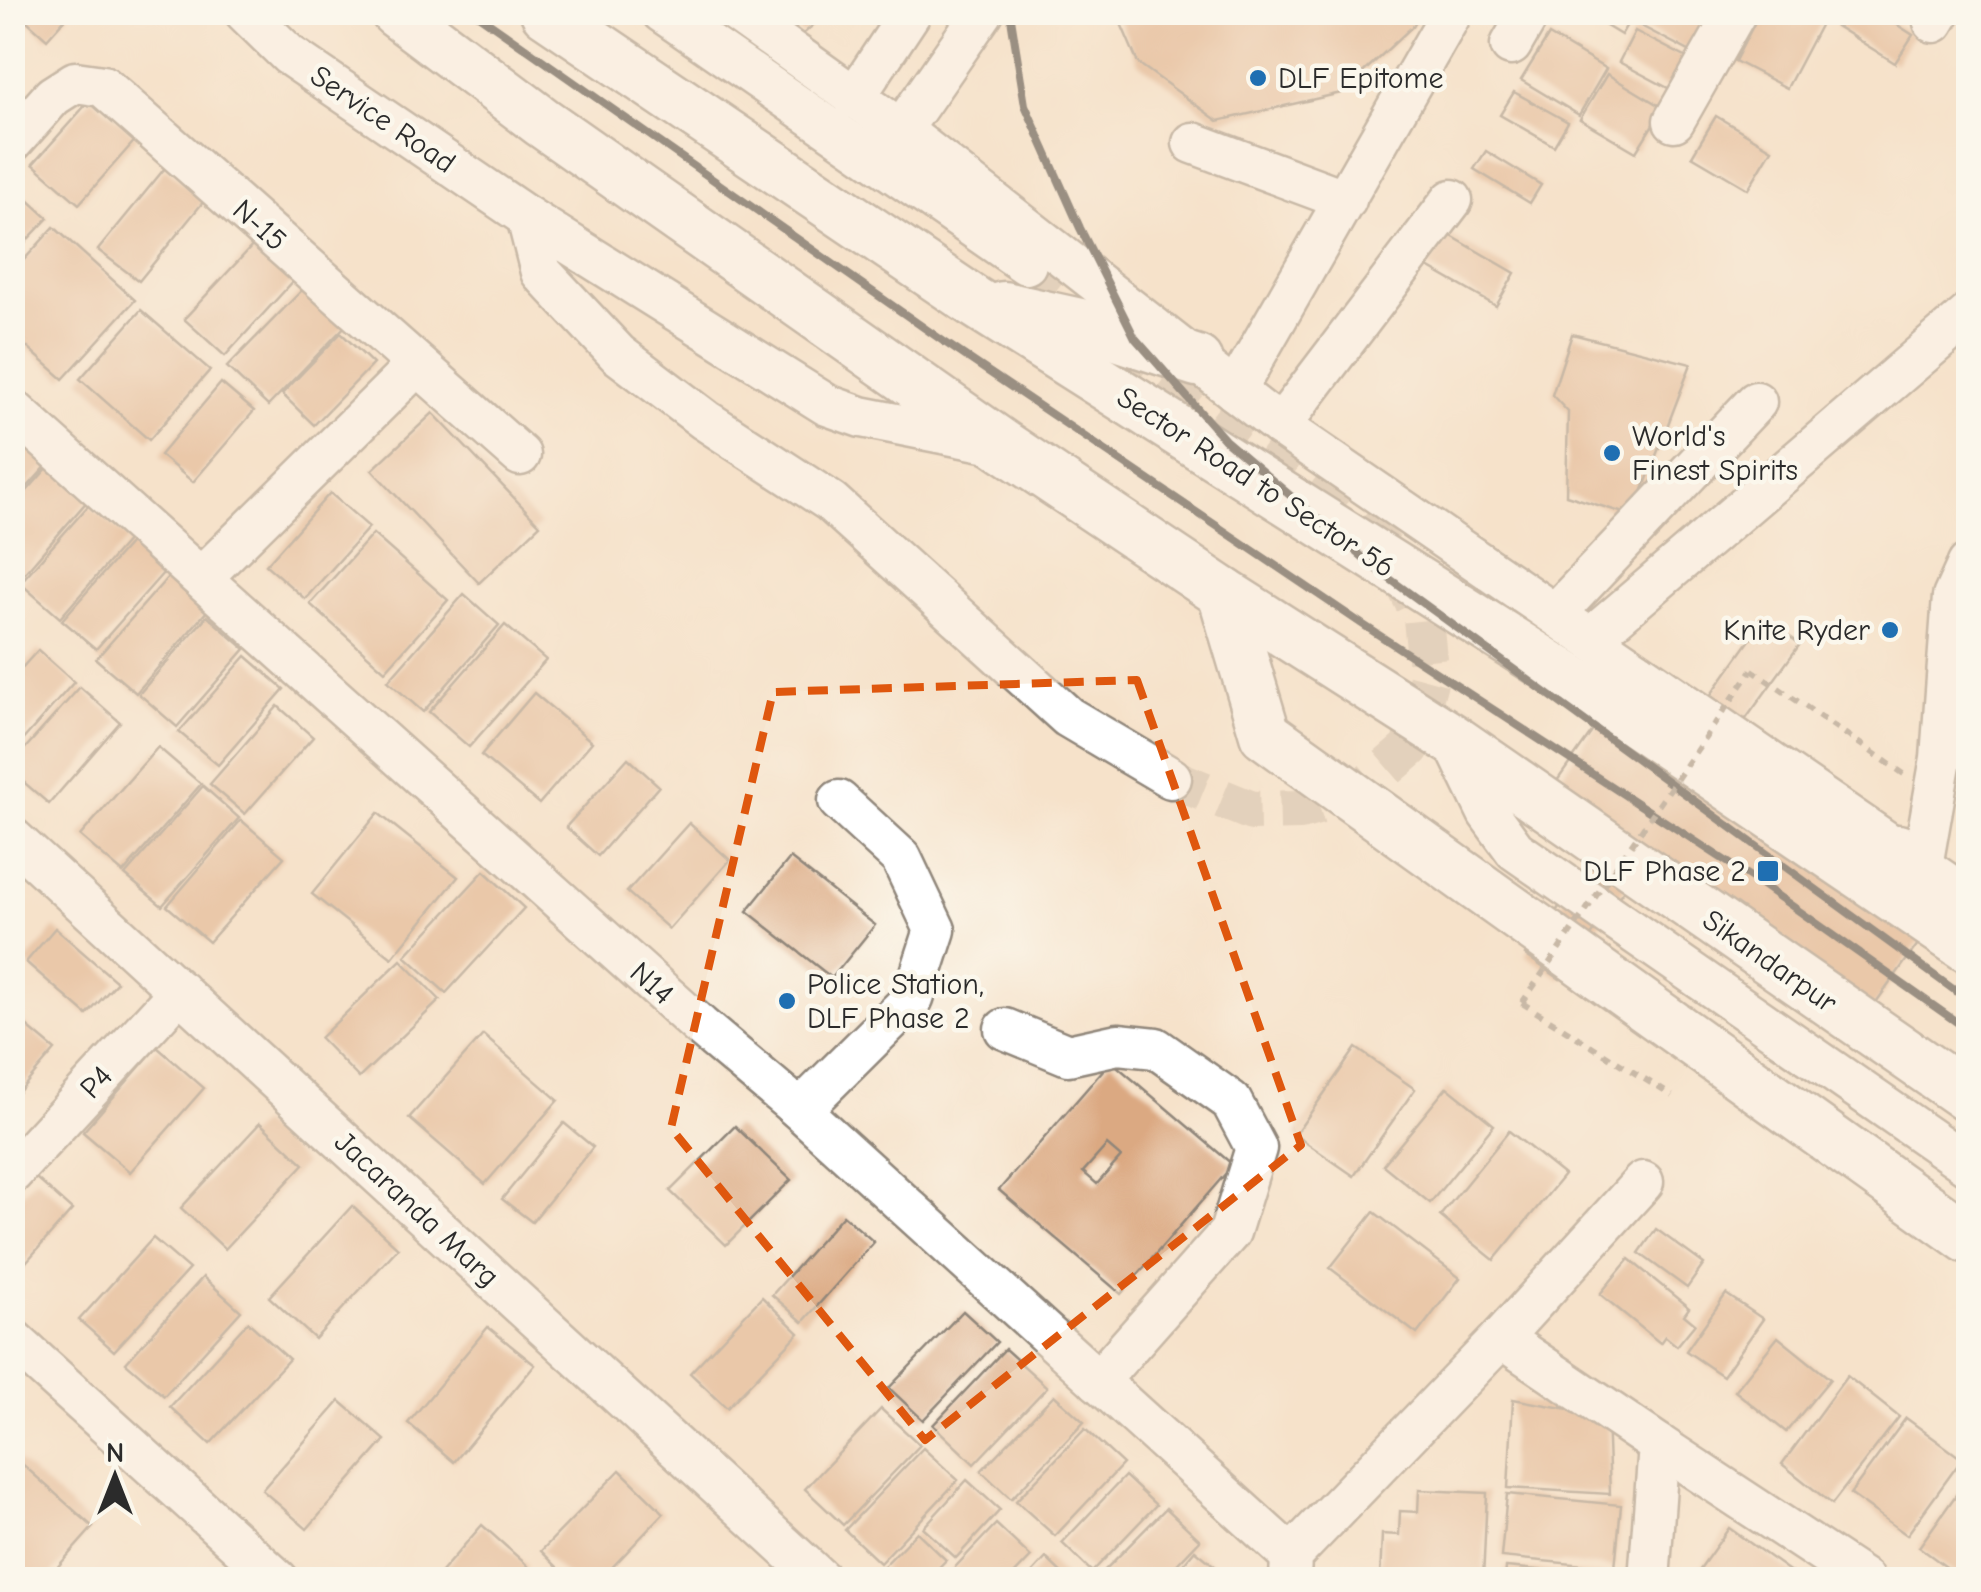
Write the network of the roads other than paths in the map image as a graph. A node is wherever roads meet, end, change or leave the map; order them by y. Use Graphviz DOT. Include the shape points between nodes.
graph roads {
  1 [pos="246,12"];
  2 [pos="396,12"];
  3 [pos="546,12"];
  4 [pos="662,12"];
  5 [pos="911,12"];
  6 [pos="983,12"];
  7 [pos="1452,12"];
  8 [pos="1736,12"];
  9 [pos="741,14"];
  10 [pos="854,98"];
  11 [pos="1674,121"];
  12 [pos="901,130"];
  13 [pos="12,142"];
  14 [pos="1193,143"];
  15 [pos="1346,200"];
  16 [pos="1452,200"];
  17 [pos="528,217"];
  18 [pos="1026,264"];
  19 [pos="973,302"];
  20 [pos="1968,315"];
  21 [pos="417,365"];
  22 [pos="1216,376"];
  23 [pos="1756,402"];
  24 [pos="12,409"];
  25 [pos="1280,426"];
  26 [pos="1002,445"];
  27 [pos="520,455"];
  28 [pos="1968,564"];
  29 [pos="201,578"];
  30 [pos="1223,594"];
  31 [pos="1556,613"];
  32 [pos="1592,637"];
  33 [pos="1452,738"];
  34 [pos="1171,778"];
  35 [pos="839,801"];
  36 [pos="12,838"];
  37 [pos="1910,858"];
  38 [pos="1956,923"];
  39 [pos="180,992"];
  40 [pos="1005,1029"];
  41 [pos="1968,1097"];
  42 [pos="800,1110"];
  43 [pos="1968,1165"];
  44 [pos="12,1174"];
  45 [pos="1643,1182"];
  46 [pos="1968,1238"];
  47 [pos="1502,1338"];
  48 [pos="12,1339"];
  49 [pos="1098,1381"];
  50 [pos="1659,1445"];
  51 [pos="1290,1568"];
  52 [pos="278,1580"];
  53 [pos="822,1580"];
  54 [pos="1649,1580"];
  55 [pos="1864,1580"];
  1 -- 17 [label="street, Service Road" via="289,55"];
  2 -- 26 [label="main road"];
  3 -- 19 [label="main road, Sector Road to Sector 56"];
  4 -- 18 [label="street"];
  5 -- 10 [label="street"];
  6 -- 12 [label="street"];
  7 -- 15 [label="street"];
  8 -- 11 [label="street"];
  9 -- 10 [label="street"];
  10 -- 12 [label="street"];
  12 -- 22 [label="street"];
  13 -- 21 [label="street, N-15" via="75,82 102,86"];
  14 -- 15 [label="street"];
  15 -- 22 [label="street"];
  16 -- 25 [label="street"];
  17 -- 26 [label="street, Service Road" via="827,404"];
  17 -- 34 [label="street" via="541,272 618,354 831,502 1068,717"];
  19 -- 22 [label="main road" via="1089,326"];
  19 -- 38 [label="main road, Sector Road to Sector 56"];
  20 -- 32 [label="street"];
  21 -- 27 [label="street, N-15"];
  21 -- 29 [label="street"];
  22 -- 25 [label="street"];
  23 -- 31 [label="street"];
  24 -- 29 [label="street, N14"];
  25 -- 31 [label="street"];
  26 -- 30 [label="main road"];
  28 -- 37 [label="street" via="1953,597 1941,758"];
  29 -- 42 [label="street, N14"];
  30 -- 33 [label="main road, Sikandarpur"];
  30 -- 46 [label="main road" via="1265,734"];
  31 -- 32 [label="street"];
  32 -- 37 [label="street"];
  33 -- 41 [label="main road, Sikandarpur"];
  33 -- 43 [label="street" via="1488,813 1515,850"];
  35 -- 42 [label="street" via="901,858 935,930 913,998"];
  36 -- 39 [label="street, Jacaranda Marg"];
  37 -- 38 [label="main road"];
  39 -- 44 [label="street, P4"];
  39 -- 53 [label="street, Jacaranda Marg"];
  40 -- 49 [label="street" via="1068,1055 1118,1044 1156,1048 1231,1101 1256,1148 1230,1232"];
  42 -- 49 [label="street, N14"];
  45 -- 47 [label="street"];
  47 -- 50 [label="street"];
  47 -- 51 [label="street"];
  48 -- 52 [label="street"];
  49 -- 51 [label="street, N14"];
  50 -- 54 [label="street"];
  50 -- 55 [label="street"];
}
